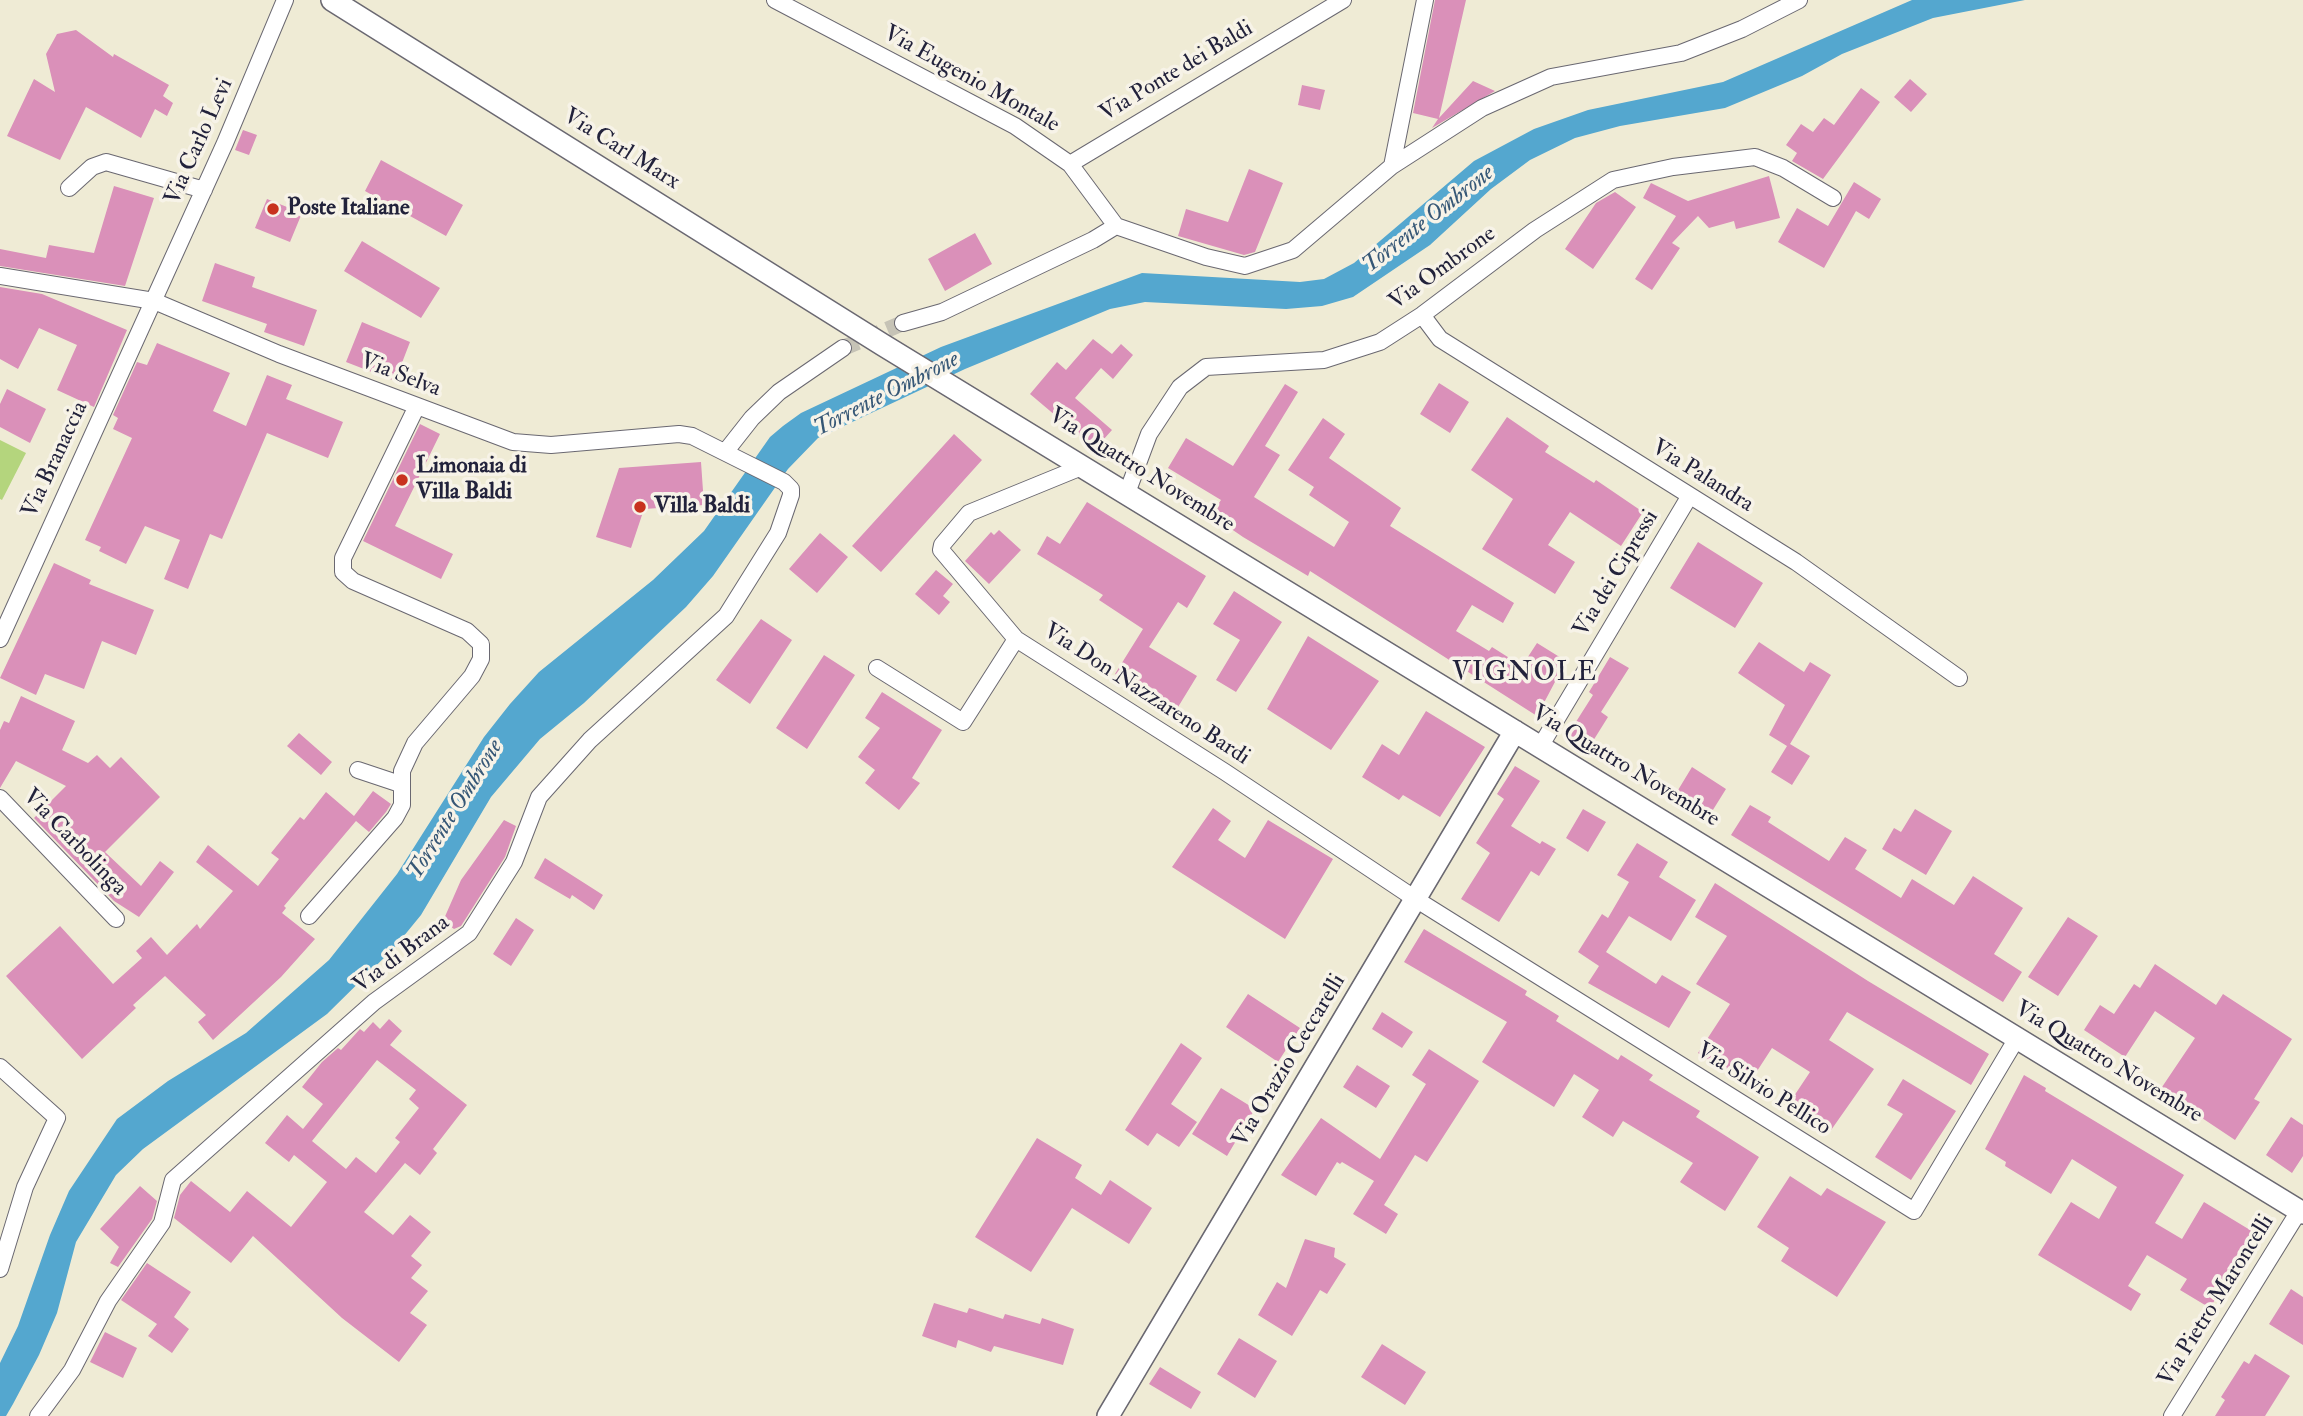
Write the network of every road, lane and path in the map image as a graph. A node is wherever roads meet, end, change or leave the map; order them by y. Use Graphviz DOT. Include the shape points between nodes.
graph roads {
  1 [pos="285,0"];
  2 [pos="332,0"];
  3 [pos="775,0"];
  4 [pos="1343,0"];
  5 [pos="1425,0"];
  6 [pos="1799,0"];
  7 [pos="1070,164"];
  8 [pos="1392,166"];
  9 [pos="69,188"];
  10 [pos="204,190"];
  11 [pos="1833,198"];
  12 [pos="1116,226"];
  13 [pos="0,276"];
  14 [pos="154,301"];
  15 [pos="1422,315"];
  16 [pos="903,323"];
  17 [pos="883,345"];
  18 [pos="843,348"];
  19 [pos="417,407"];
  20 [pos="732,454"];
  21 [pos="1084,466"];
  22 [pos="784,482"];
  23 [pos="1127,493"];
  24 [pos="1689,497"];
  25 [pos="0,639"];
  26 [pos="1016,639"];
  27 [pos="877,668"];
  28 [pos="1959,678"];
  29 [pos="1515,731"];
  30 [pos="1540,747"];
  31 [pos="358,770"];
  32 [pos="400,784"];
  33 [pos="0,798"];
  34 [pos="1417,900"];
  35 [pos="309,916"];
  36 [pos="116,919"];
  37 [pos="2017,1038"];
  38 [pos="0,1067"];
  39 [pos="2301,1212"];
  40 [pos="0,1269"];
  41 [pos="38,1416"];
  42 [pos="1108,1416"];
  43 [pos="2172,1416"];
  1 -- 10 [label="street, Via Carlo Levi"];
  2 -- 17 [label="main road, Via Carl Marx"];
  3 -- 7 [label="street, Via Eugenio Montale" via="1015,126"];
  4 -- 7 [label="street, Via Ponte dei Baldi"];
  5 -- 8 [label="street"];
  6 -- 8 [label="street" via="1681,53 1551,77 1482,108"];
  7 -- 12 [label="street, Via Eugenio Montale"];
  8 -- 12 [label="street" via="1293,250 1245,266"];
  9 -- 10 [label="street" via="79,176 106,162"];
  10 -- 14 [label="street, Via Carlo Levi"];
  11 -- 15 [label="street, Via Ombrone" via="1783,167 1755,157 1614,180 1535,230"];
  12 -- 16 [label="street" via="942,312"];
  13 -- 14 [label="street, Via Selva"];
  14 -- 19 [label="street, Via Selva"];
  14 -- 25 [label="street, Via Branaccia"];
  15 -- 23 [label="street, Via Ombrone" via="1380,342 1324,360 1206,367 1180,387 1149,434"];
  15 -- 24 [label="street, Via Palandra" via="1440,339"];
  17 -- 21 [label="main road, Via Quattro Novembre"];
  18 -- 20 [label="street" via="752,418"];
  19 -- 20 [label="street, Via Selva" via="528,445 679,434"];
  19 -- 32 [label="street" via="343,558 343,572 353,581 467,631 476,637 482,651 472,676 415,743"];
  20 -- 22 [label="street, Via Selva"];
  21 -- 23 [label="main road, Via Quattro Novembre"];
  21 -- 26 [label="street" via="969,513 942,545 941,550"];
  22 -- 41 [label="street, Via di Brana" via="791,489 790,504 778,533 726,616 590,740 539,797 514,862 469,933 374,1002 173,1180 162,1223 108,1301 72,1370"];
  23 -- 29 [label="main road, Via Quattro Novembre"];
  24 -- 28 [label="street, Via Palandra" via="1796,562"];
  24 -- 30 [label="street, Via dei Cipressi"];
  26 -- 27 [label="street, Via Don Nazzareno Bardi" via="963,722"];
  26 -- 34 [label="street, Via Don Nazzareno Bardi"];
  29 -- 30 [label="main road, Via Quattro Novembre"];
  29 -- 34 [label="main road, Via Orazio Ceccarelli"];
  30 -- 37 [label="main road, Via Quattro Novembre"];
  31 -- 32 [label="street"];
  32 -- 35 [label="street" via="402,805 395,818"];
  33 -- 36 [label="street, Via Carbolinga"];
  34 -- 37 [label="street, Via Silvio Pellico" via="1914,1211"];
  34 -- 42 [label="main road, Via Orazio Ceccarelli"];
  37 -- 39 [label="main road, Via Quattro Novembre"];
  38 -- 40 [label="street" via="57,1118 25,1187"];
  39 -- 43 [label="street, Via Pietro Maroncelli"];
}
